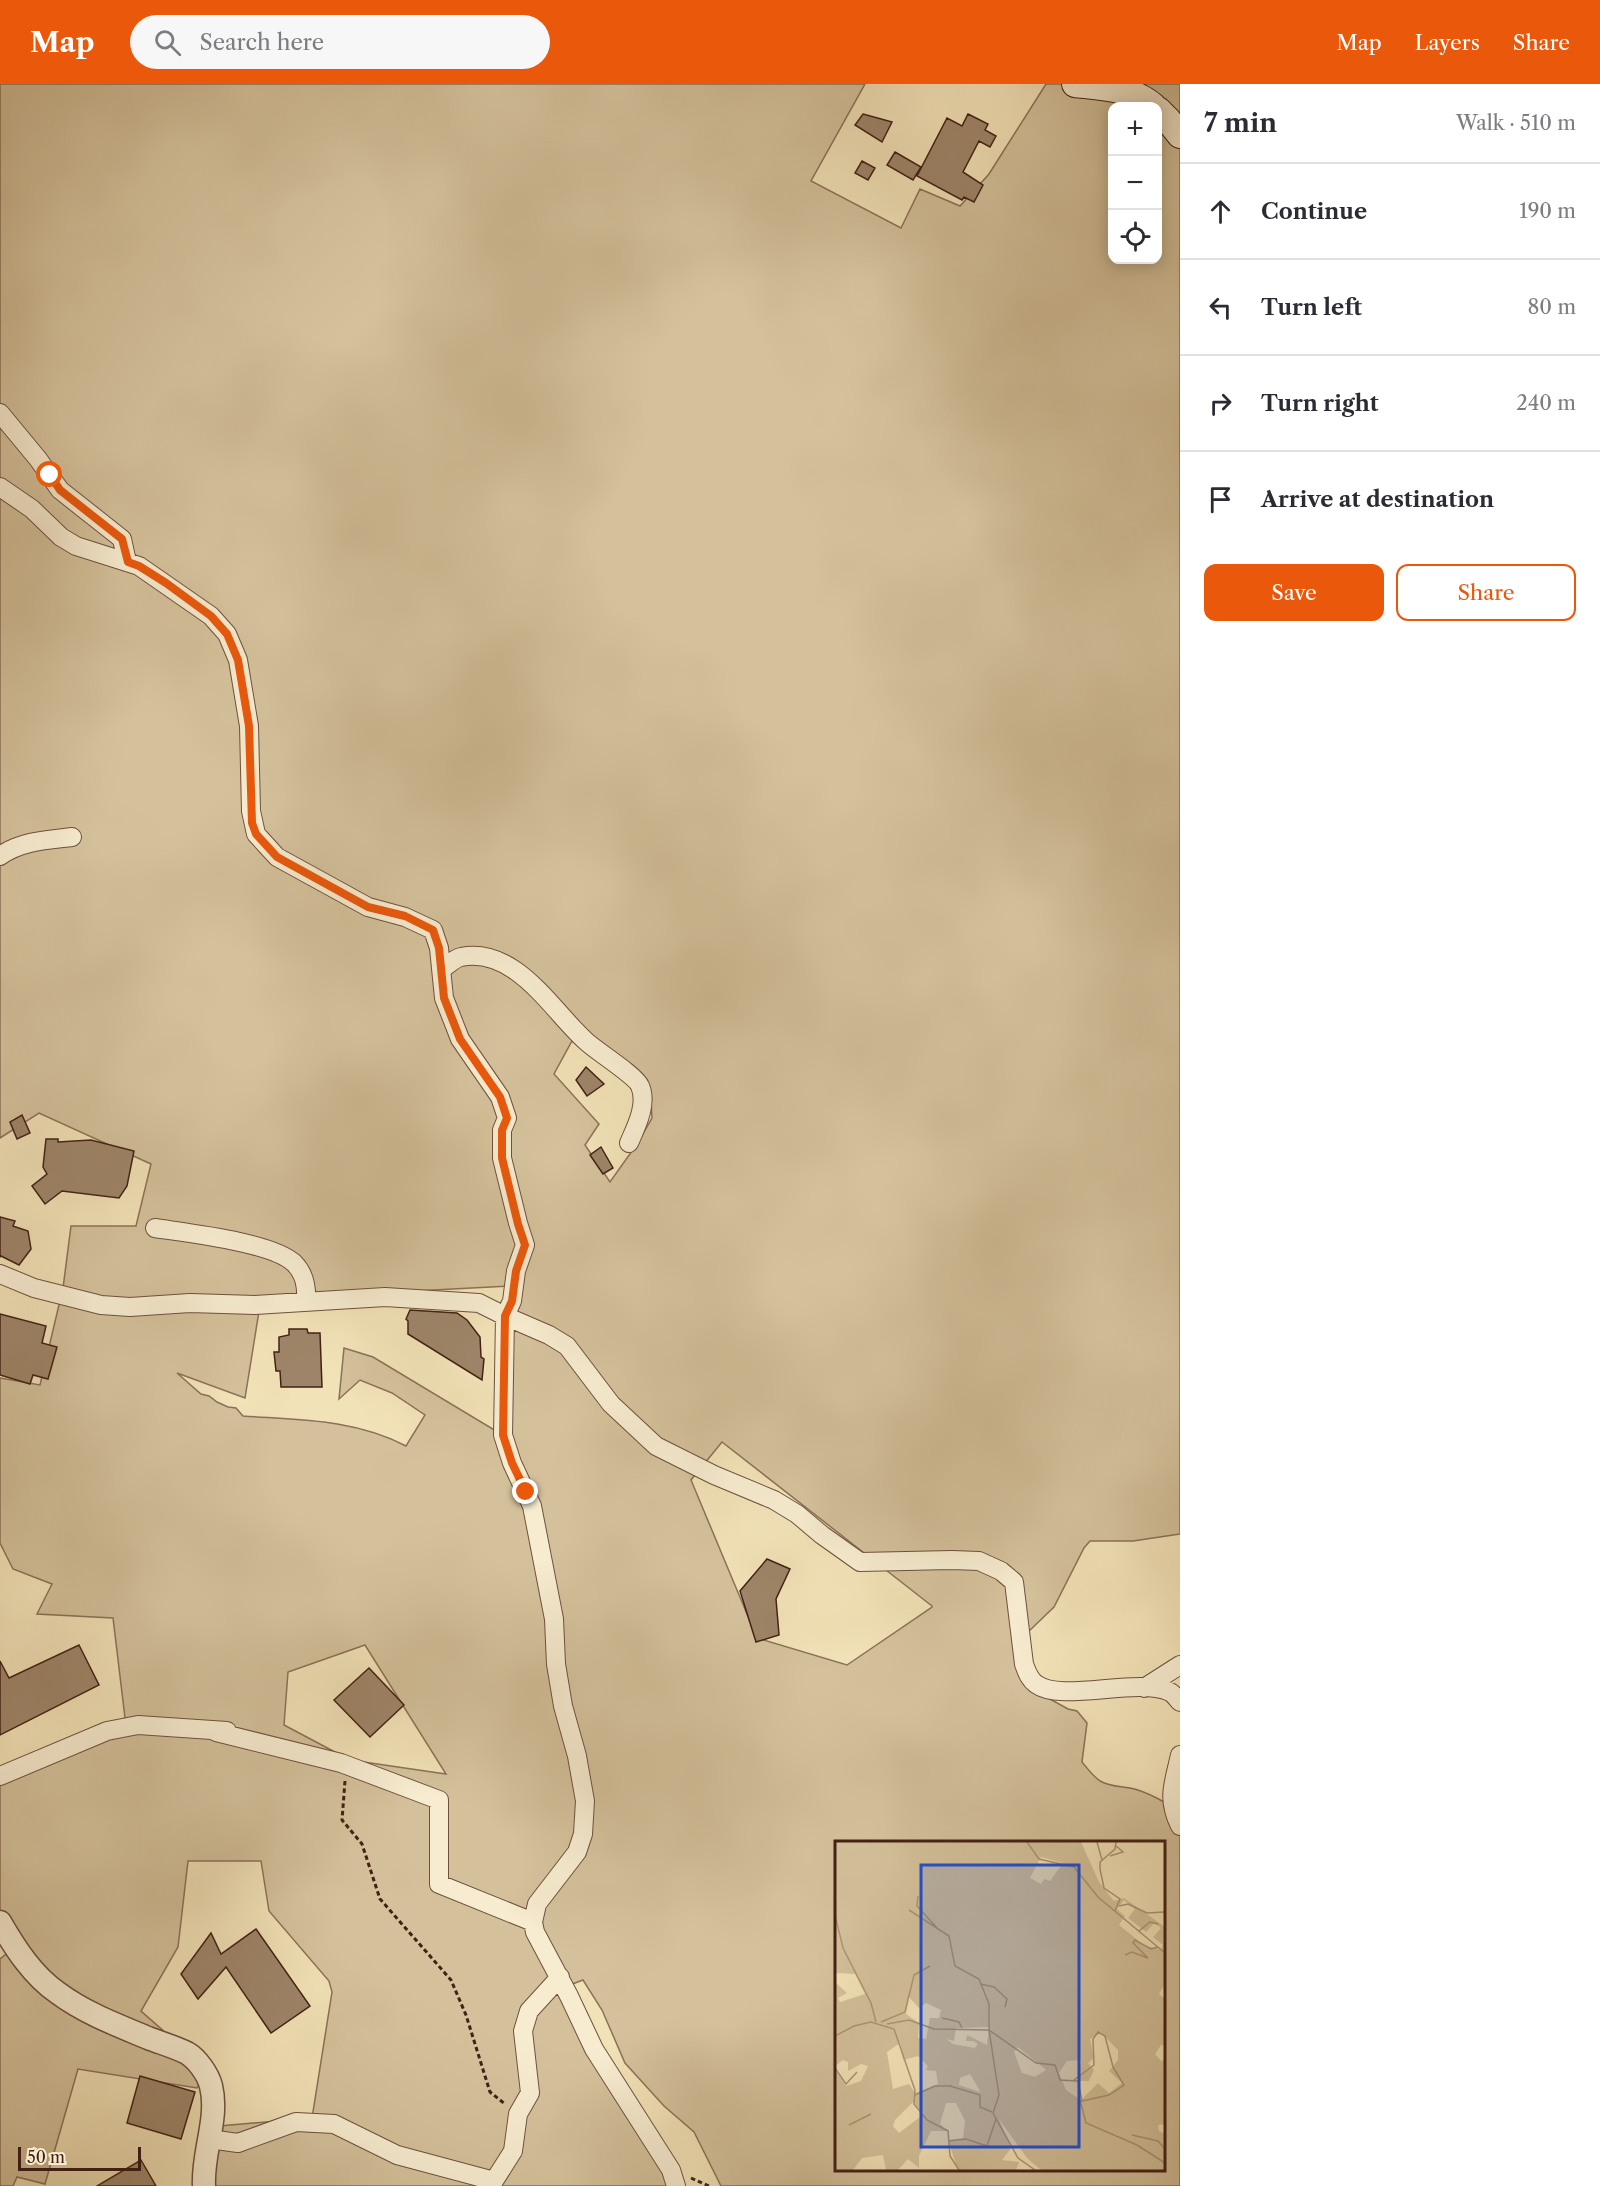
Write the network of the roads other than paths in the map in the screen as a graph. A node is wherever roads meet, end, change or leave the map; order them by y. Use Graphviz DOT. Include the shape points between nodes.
graph roads {
  1 [pos="1075,84"];
  2 [pos="1149,102"];
  3 [pos="1162,114"];
  4 [pos="1180,135"];
  5 [pos="0,413"];
  6 [pos="0,487"];
  7 [pos="128,562"];
  8 [pos="72,837"];
  9 [pos="0,856"];
  10 [pos="442,969"];
  11 [pos="629,1143"];
  12 [pos="154,1228"];
  13 [pos="0,1274"];
  14 [pos="306,1302"];
  15 [pos="505,1316"];
  16 [pos="1180,1665"];
  17 [pos="1144,1688"];
  18 [pos="1180,1702"];
  19 [pos="262,1731"];
  20 [pos="216,1732"];
  21 [pos="1180,1755"];
  22 [pos="0,1776"];
  23 [pos="1180,1826"];
  24 [pos="0,1922"];
  25 [pos="533,1922"];
  26 [pos="560,1977"];
  27 [pos="209,2139"];
  28 [pos="204,2186"];
  29 [pos="676,2186"];
  1 -- 2 [label="main road" via="1115,89"];
  3 -- 4 [label="main road"];
  5 -- 7 [label="street" via="60,490 122,539"];
  6 -- 7 [label="street" via="32,509 60,537"];
  7 -- 10 [label="street" via="166,583 211,616 227,634 238,660 249,726 251,811 256,834 277,857 368,907 405,916 433,930"];
  8 -- 9 [label="street" via="32,842"];
  10 -- 11 [label="street" via="459,957 481,956 503,964 543,993 586,1042 640,1085 644,1100"];
  10 -- 15 [label="street" via="444,998 460,1039 500,1097 507,1118 502,1130 502,1158 525,1245"];
  12 -- 14 [label="street" via="246,1243 287,1258 303,1276"];
  13 -- 14 [label="street" via="34,1288 101,1305"];
  14 -- 15 [label="street" via="385,1297 479,1303"];
  15 -- 17 [label="street" via="567,1346 611,1404 656,1446 774,1500 860,1562 979,1561 1001,1571 1014,1582 1024,1664 1036,1684 1056,1691"];
  15 -- 25 [label="street" via="503,1435 532,1506 554,1619 563,1706 585,1801 583,1834 577,1852 537,1904"];
  16 -- 17 [label="street"];
  17 -- 18 [label="street" via="1171,1692"];
  19 -- 20 [label="street"];
  20 -- 22 [label="street" via="138,1725 107,1731"];
  20 -- 25 [label="street" via="346,1764 439,1800 439,1884"];
  21 -- 23 [label="street" via="1171,1792"];
  24 -- 27 [label="street" via="33,1969 61,1995 106,2021 188,2054 201,2066 211,2084 214,2110"];
  25 -- 26 [label="street" via="539,1942"];
  26 -- 27 [label="street" via="529,2011 523,2031 530,2093 518,2114 513,2151 494,2181 397,2155 334,2124 296,2122 238,2143"];
  26 -- 29 [label="street" via="594,2049 671,2170"];
  27 -- 28 [label="street"];
}
